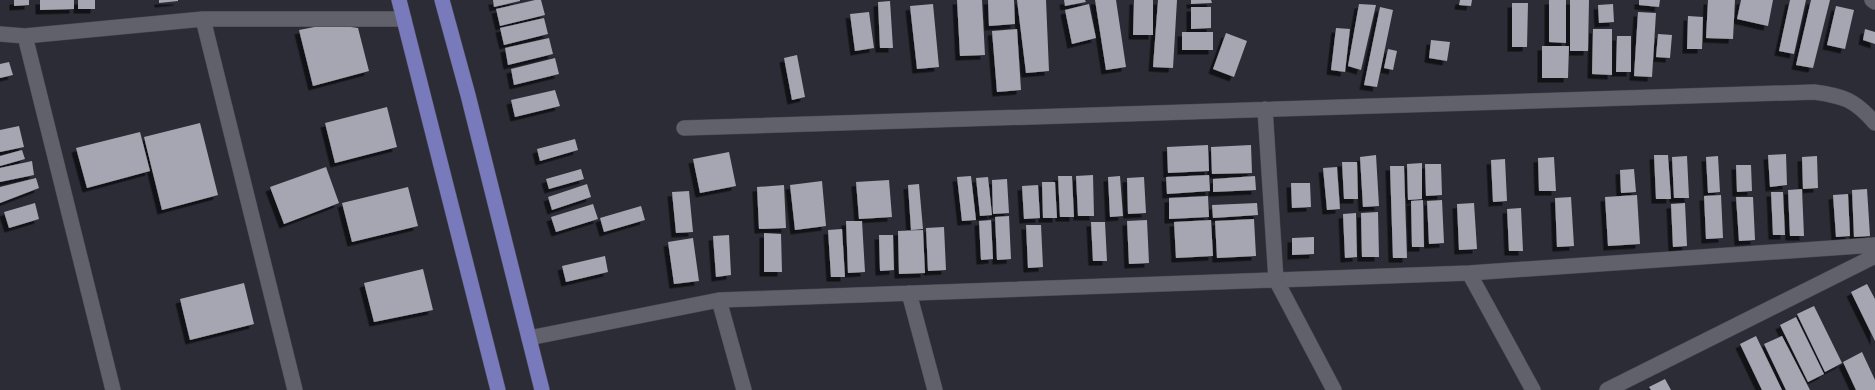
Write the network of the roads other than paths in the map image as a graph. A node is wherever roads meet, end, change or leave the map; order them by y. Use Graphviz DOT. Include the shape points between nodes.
graph roads {
  1 [pos="399,0"];
  2 [pos="442,0"];
  3 [pos="1872,0"];
  4 [pos="1875,2"];
  5 [pos="203,19"];
  6 [pos="404,19"];
  7 [pos="0,34"];
  8 [pos="25,36"];
  9 [pos="1266,110"];
  10 [pos="1875,123"];
  11 [pos="684,128"];
  12 [pos="1875,245"];
  13 [pos="1875,256"];
  14 [pos="1470,273"];
  15 [pos="1276,280"];
  16 [pos="909,293"];
  17 [pos="719,300"];
  18 [pos="529,338"];
  19 [pos="113,390"];
  20 [pos="295,390"];
  21 [pos="498,390"];
  22 [pos="542,390"];
  23 [pos="744,390"];
  24 [pos="935,390"];
  25 [pos="1334,390"];
  26 [pos="1533,390"];
  27 [pos="1607,390"];
  1 -- 6 [label="main road"];
  2 -- 18 [label="main road"];
  3 -- 4 [label="street"];
  5 -- 6 [label="street"];
  5 -- 8 [label="street"];
  5 -- 20 [label="street"];
  6 -- 21 [label="main road"];
  7 -- 8 [label="street"];
  8 -- 19 [label="street"];
  9 -- 10 [label="street" via="1814,92 1840,96 1862,108"];
  9 -- 11 [label="street"];
  9 -- 15 [label="street"];
  12 -- 14 [label="street"];
  13 -- 27 [label="street"];
  14 -- 15 [label="street"];
  14 -- 26 [label="street"];
  15 -- 16 [label="street"];
  15 -- 25 [label="street"];
  16 -- 17 [label="street"];
  16 -- 24 [label="street"];
  17 -- 18 [label="street"];
  17 -- 23 [label="street"];
  18 -- 22 [label="main road"];
}
